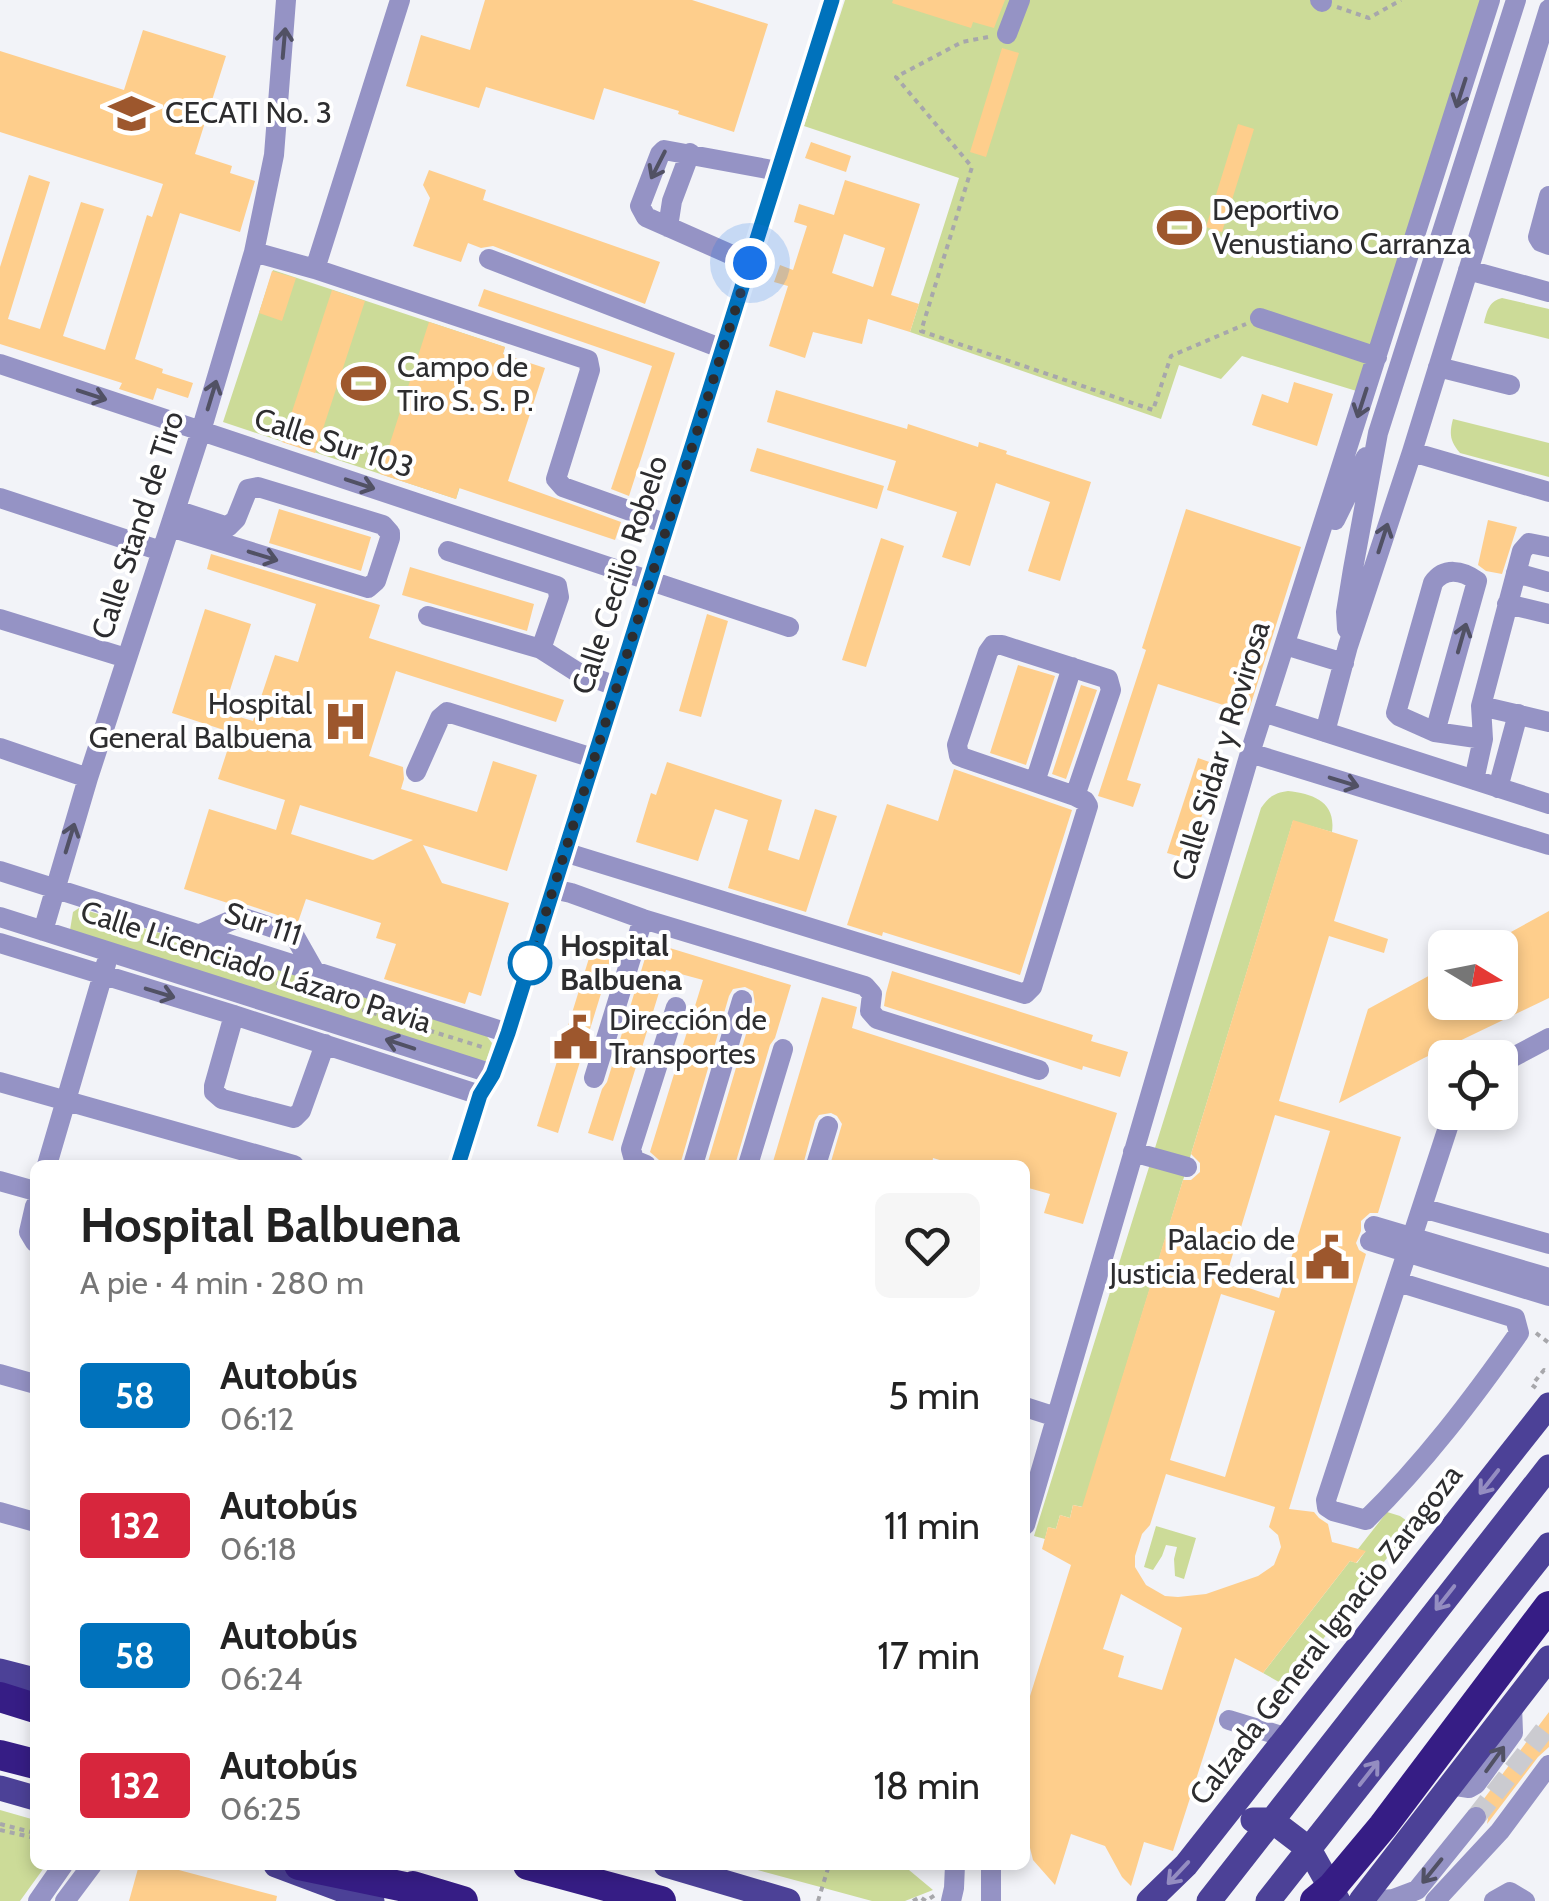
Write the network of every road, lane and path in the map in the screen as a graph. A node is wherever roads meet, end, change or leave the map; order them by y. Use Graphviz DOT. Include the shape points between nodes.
graph roads {
  1 [pos="286,0"];
  2 [pos="400,0"];
  3 [pos="832,0"];
  4 [pos="1020,0"];
  5 [pos="1401,0"];
  6 [pos="1490,0"];
  7 [pos="1516,0"];
  8 [pos="1321,1"];
  9 [pos="1549,9"];
  10 [pos="1007,34"];
  11 [pos="690,153"];
  12 [pos="778,171"];
  13 [pos="1549,196"];
  14 [pos="668,227"];
  15 [pos="1549,246"];
  16 [pos="254,252"];
  17 [pos="489,259"];
  18 [pos="750,263"];
  19 [pos="315,269"];
  20 [pos="1468,270"];
  21 [pos="1549,292"];
  22 [pos="1260,318"];
  23 [pos="724,349"];
  24 [pos="1376,357"];
  25 [pos="0,364"];
  26 [pos="1438,368"];
  27 [pos="1510,385"];
  28 [pos="201,431"];
  29 [pos="1378,432"];
  30 [pos="1412,452"];
  31 [pos="1549,492"];
  32 [pos="0,498"];
  33 [pos="173,518"];
  34 [pos="667,524"];
  35 [pos="1549,547"];
  36 [pos="162,551"];
  37 [pos="448,551"];
  38 [pos="1516,573"];
  39 [pos="1306,578"];
  40 [pos="650,579"];
  41 [pos="1549,582"];
  42 [pos="1507,604"];
  43 [pos="1549,614"];
  44 [pos="428,616"];
  45 [pos="0,618"];
  46 [pos="789,628"];
  47 [pos="1285,645"];
  48 [pos="541,649"];
  49 [pos="1346,654"];
  50 [pos="126,658"];
  51 [pos="1072,666"];
  52 [pos="616,686"];
  53 [pos="1481,706"];
  54 [pos="1263,712"];
  55 [pos="1518,714"];
  56 [pos="1549,722"];
  57 [pos="1325,732"];
  58 [pos="1436,732"];
  59 [pos="1483,739"];
  60 [pos="0,748"];
  61 [pos="1250,753"];
  62 [pos="593,758"];
  63 [pos="416,772"];
  64 [pos="88,778"];
  65 [pos="1474,780"];
  66 [pos="1035,782"];
  67 [pos="1498,788"];
  68 [pos="1075,796"];
  69 [pos="1549,804"];
  70 [pos="1549,845"];
  71 [pos="564,852"];
  72 [pos="0,870"];
  73 [pos="54,888"];
  74 [pos="553,889"];
  75 [pos="0,917"];
  76 [pos="643,919"];
  77 [pos="43,931"];
  78 [pos="198,935"];
  79 [pos="0,943"];
  80 [pos="110,952"];
  81 [pos="180,953"];
  82 [pos="314,972"];
  83 [pos="102,975"];
  84 [pos="742,1000"];
  85 [pos="676,1007"];
  86 [pos="234,1015"];
  87 [pos="1549,1038"];
  88 [pos="504,1043"];
  89 [pos="325,1044"];
  90 [pos="783,1049"];
  91 [pos="1518,1054"];
  92 [pos="1039,1070"];
  93 [pos="493,1074"];
  94 [pos="594,1078"];
  95 [pos="0,1082"];
  96 [pos="480,1095"];
  97 [pos="65,1100"];
  98 [pos="828,1126"];
  99 [pos="1446,1130"];
  100 [pos="1131,1158"];
  101 [pos="47,1160"];
  102 [pos="276,1160"];
  103 [pos="460,1160"];
  104 [pos="634,1160"];
  105 [pos="694,1160"];
  106 [pos="750,1160"];
  107 [pos="818,1160"];
  108 [pos="1185,1174"];
  109 [pos="0,1181"];
  110 [pos="30,1190"];
  111 [pos="1422,1208"];
  112 [pos="1372,1234"];
  113 [pos="1410,1244"];
  114 [pos="1549,1244"];
  115 [pos="1549,1278"];
  116 [pos="1398,1282"];
  117 [pos="1549,1296"];
  118 [pos="1549,1373"];
  119 [pos="0,1374"];
  120 [pos="30,1383"];
  121 [pos="1541,1395"];
  122 [pos="1030,1409"];
  123 [pos="1056,1416"];
  124 [pos="1549,1467"];
  125 [pos="1030,1507"];
  126 [pos="0,1512"];
  127 [pos="30,1521"];
  128 [pos="1549,1545"];
  129 [pos="1549,1606"];
  130 [pos="1549,1658"];
  131 [pos="0,1671"];
  132 [pos="30,1679"];
  133 [pos="0,1696"];
  134 [pos="30,1706"];
  135 [pos="1229,1720"];
  136 [pos="1288,1738"];
  137 [pos="0,1755"];
  138 [pos="30,1763"];
  139 [pos="1549,1766"];
  140 [pos="0,1788"];
  141 [pos="30,1797"];
  142 [pos="1476,1817"];
  143 [pos="1271,1820"];
  144 [pos="1221,1821"];
  145 [pos="0,1827"];
  146 [pos="1412,1834"];
  147 [pos="30,1835"];
  148 [pos="1309,1849"];
  149 [pos="59,1870"];
  150 [pos="88,1870"];
  151 [pos="289,1870"];
  152 [pos="323,1870"];
  153 [pos="373,1870"];
  154 [pos="546,1870"];
  155 [pos="683,1870"];
  156 [pos="827,1870"];
  157 [pos="955,1870"];
  158 [pos="991,1870"];
  159 [pos="445,1896"];
  160 [pos="67,1898"];
  161 [pos="38,1901"];
  162 [pos="90,1901"];
  163 [pos="372,1901"];
  164 [pos="661,1901"];
  165 [pos="788,1901"];
  166 [pos="818,1901"];
  167 [pos="913,1901"];
  168 [pos="926,1901"];
  169 [pos="951,1901"];
  170 [pos="991,1901"];
  171 [pos="1149,1901"];
  172 [pos="1209,1901"];
  173 [pos="1268,1901"];
  174 [pos="1315,1901"];
  175 [pos="1338,1901"];
  176 [pos="1361,1901"];
  177 [pos="1373,1901"];
  178 [pos="1435,1901"];
  179 [pos="1494,1901"];
  180 [pos="1525,1901"];
  16 -- 1 [label="street, Calle Stand de Tiro, one-way" via="274,155"];
  2 -- 19 [label="street"];
  3 -- 12 [label="street, Calle Cecilio Robelo"];
  4 -- 10 [label="street"];
  5 -- 8 [label="path" via="1370,18"];
  6 -- 24 [label="street, Calle Sidar y Rovirosa, one-way"];
  7 -- 29 [label="street"];
  9 -- 20 [label="street"];
  10 -- 22 [label="path" via="962,42 896,78 972,168 921,331 1153,410 1171,356"];
  11 -- 12 [label="street"];
  11 -- 14 [label="street"];
  11 -- 14 [label="street, one-way" via="660,154 640,206 646,217"];
  12 -- 18 [label="street, Calle Cecilio Robelo"];
  13 -- 15 [label="street" via="1538,237"];
  14 -- 18 [label="street"];
  16 -- 19 [label="street"];
  28 -- 16 [label="street, Calle Stand de Tiro, one-way"];
  17 -- 23 [label="street"];
  18 -- 23 [label="street, Calle Cecilio Robelo"];
  19 -- 34 [label="street" via="588,360 556,479"];
  20 -- 21 [label="street"];
  20 -- 26 [label="street"];
  22 -- 24 [label="street"];
  23 -- 34 [label="street, Calle Cecilio Robelo"];
  24 -- 39 [label="street, Calle Sidar y Rovirosa, one-way"];
  25 -- 28 [label="street, Calle Sur 103, one-way"];
  26 -- 27 [label="street"];
  26 -- 30 [label="street"];
  28 -- 33 [label="street, Calle Stand de Tiro"];
  28 -- 40 [label="street, Calle Sur 103, one-way"];
  29 -- 39 [label="street"];
  29 -- 49 [label="street" via="1348,598"];
  30 -- 31 [label="street"];
  49 -- 30 [label="street, one-way"];
  32 -- 36 [label="street"];
  33 -- 33 [label="street, one-way" via="363,588 374,586 390,538 383,525 258,487 248,489 228,526"];
  33 -- 36 [label="street, Calle Stand de Tiro"];
  34 -- 40 [label="street, Calle Cecilio Robelo"];
  35 -- 38 [label="street" via="1524,546"];
  36 -- 50 [label="street, Calle Stand de Tiro"];
  37 -- 48 [label="street" via="557,586"];
  38 -- 41 [label="street"];
  38 -- 42 [label="street"];
  39 -- 47 [label="street, Calle Sidar y Rovirosa"];
  40 -- 46 [label="street, Calle Sur 103"];
  40 -- 52 [label="street, Calle Cecilio Robelo"];
  42 -- 43 [label="street"];
  42 -- 53 [label="street"];
  44 -- 48 [label="street"];
  45 -- 50 [label="street"];
  47 -- 49 [label="street"];
  47 -- 54 [label="street, Calle Sidar y Rovirosa"];
  48 -- 52 [label="street"];
  49 -- 57 [label="street"];
  50 -- 64 [label="street, Calle Stand de Tiro"];
  51 -- 66 [label="street"];
  51 -- 66 [label="street" via="997,644 989,648 957,751"];
  51 -- 68 [label="street" via="1111,684"];
  52 -- 62 [label="street, Calle Cecilio Robelo"];
  53 -- 55 [label="street"];
  53 -- 59 [label="street"];
  54 -- 57 [label="street"];
  54 -- 61 [label="street, Calle Sidar y Rovirosa"];
  55 -- 56 [label="street"];
  55 -- 67 [label="street"];
  57 -- 65 [label="street"];
  58 -- 58 [label="street, one-way" via="1477,581 1449,571 1433,583 1396,712"];
  58 -- 59 [label="street"];
  59 -- 65 [label="street"];
  60 -- 64 [label="street"];
  61 -- 70 [label="street, one-way"];
  61 -- 100 [label="street, Calle Sidar y Rovirosa"];
  62 -- 63 [label="street" via="447,712"];
  62 -- 71 [label="street, Calle Cecilio Robelo"];
  73 -- 64 [label="street, Calle Stand de Tiro, one-way"];
  65 -- 67 [label="street"];
  66 -- 68 [label="street"];
  67 -- 69 [label="street"];
  68 -- 71 [label="street" via="1088,811 1025,994"];
  71 -- 74 [label="street, Calle Cecilio Robelo"];
  72 -- 73 [label="street, Sur 111"];
  73 -- 77 [label="street, Calle Stand de Tiro"];
  73 -- 78 [label="street, Sur 111"];
  74 -- 76 [label="street"];
  74 -- 88 [label="street, Calle Cecilio Robelo"];
  75 -- 77 [label="street, Calle Licenciado Lázaro Pavia"];
  76 -- 92 [label="street" via="865,986 877,1019"];
  76 -- 94 [label="street"];
  77 -- 80 [label="street, Calle Licenciado Lázaro Pavia"];
  78 -- 82 [label="street, Sur 111"];
  78 -- 82 [label="street" via="244,918 294,936"];
  79 -- 83 [label="street, Calle Licenciado Lázaro Pavia"];
  80 -- 83 [label="street"];
  93 -- 80 [label="street, Calle Licenciado Lázaro Pavia, one-way"];
  81 -- 88 [label="path"];
  82 -- 88 [label="street, Sur 111"];
  83 -- 86 [label="street, Calle Licenciado Lázaro Pavia, one-way"];
  83 -- 97 [label="street"];
  84 -- 105 [label="street"];
  85 -- 104 [label="street" via="631,1150"];
  86 -- 89 [label="street, Calle Licenciado Lázaro Pavia"];
  86 -- 89 [label="street" via="214,1086 222,1100 298,1116"];
  87 -- 91 [label="street"];
  88 -- 93 [label="street, Calle Cecilio Robelo"];
  89 -- 96 [label="street, Calle Licenciado Lázaro Pavia"];
  90 -- 106 [label="street"];
  93 -- 96 [label="street, Calle Cecilio Robelo"];
  95 -- 97 [label="street"];
  96 -- 103 [label="street, Calle Cecilio Robelo"];
  97 -- 101 [label="street"];
  97 -- 102 [label="street"];
  98 -- 107 [label="street"];
  99 -- 111 [label="street"];
  100 -- 108 [label="street"];
  100 -- 123 [label="street, Calle Sidar y Rovirosa"];
  109 -- 110 [label="street"];
  111 -- 113 [label="street"];
  111 -- 114 [label="street"];
  112 -- 113 [label="street"];
  113 -- 115 [label="street"];
  113 -- 116 [label="street"];
  113 -- 117 [label="street"];
  116 -- 116 [label="street" via="1514,1318 1519,1333 1463,1412 1366,1520 1333,1511 1326,1500"];
  118 -- 121 [label="path" via="1544,1370"];
  119 -- 120 [label="street"];
  121 -- 136 [label="main road, Calzada General Ignacio Zaragoza, one-way"];
  122 -- 123 [label="street"];
  123 -- 125 [label="street, Calle Sidar y Rovirosa"];
  124 -- 143 [label="main road, one-way"];
  126 -- 127 [label="street"];
  148 -- 128 [label="main road, one-way"];
  129 -- 174 [label="highway" via="1383,1826"];
  146 -- 130 [label="main road, one-way"];
  131 -- 132 [label="main road"];
  133 -- 134 [label="highway"];
  135 -- 136 [label="street"];
  136 -- 144 [label="main road, Calzada General Ignacio Zaragoza"];
  137 -- 138 [label="highway"];
  139 -- 178 [label="street"];
  140 -- 141 [label="main road"];
  142 -- 177 [label="street, one-way" via="1417,1890"];
  143 -- 144 [label="main road"];
  143 -- 148 [label="main road"];
  143 -- 172 [label="main road"];
  144 -- 171 [label="main road, Calzada General Ignacio Zaragoza, one-way"];
  145 -- 147 [label="path"];
  146 -- 148 [label="main road" via="1371,1858"];
  146 -- 176 [label="main road"];
  148 -- 173 [label="main road"];
  148 -- 175 [label="main road"];
  149 -- 161 [label="street"];
  150 -- 160 [label="street"];
  151 -- 163 [label="main road"];
  152 -- 159 [label="highway"];
  153 -- 159 [label="highway"];
  154 -- 164 [label="highway"];
  155 -- 165 [label="main road"];
  156 -- 166 [label="path"];
  157 -- 169 [label="street"];
  158 -- 170 [label="street"];
  160 -- 162 [label="street"];
  167 -- 168 [label="path"];
  179 -- 180 [label="street" via="1510,1892"];
}
